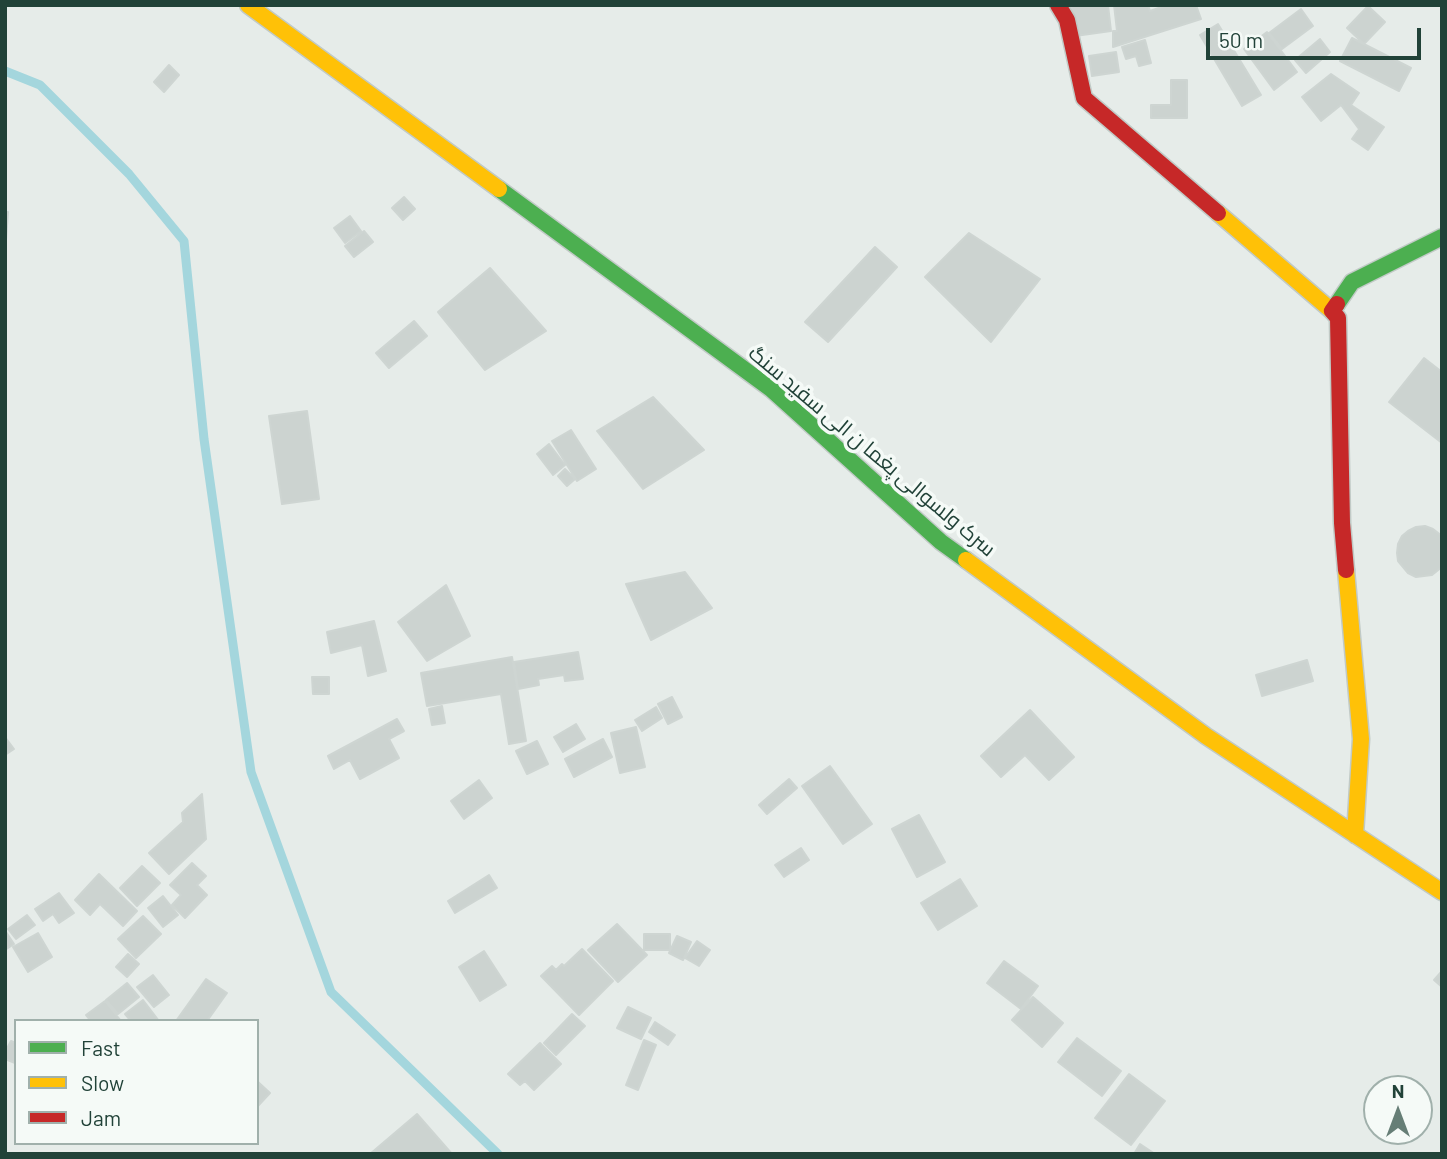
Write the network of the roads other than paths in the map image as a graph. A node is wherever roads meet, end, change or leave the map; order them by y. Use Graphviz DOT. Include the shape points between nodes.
graph roads {
  1 [pos="248,5"];
  2 [pos="1058,5"];
  3 [pos="1442,237"];
  4 [pos="1332,311"];
  5 [pos="1355,835"];
  6 [pos="1442,892"];
  1 -- 5 [label="main road, سرک ولسوالی پغما ن الی سفید سنگ" via="771,389 941,542 1206,736"];
  2 -- 4 [label="main road" via="1067,20 1084,98"];
  3 -- 4 [label="main road" via="1352,282"];
  4 -- 5 [label="main road" via="1338,318 1342,523 1361,739"];
  5 -- 6 [label="main road, سرک ولسوالی پغما ن الی سفید سنگ"];
}
